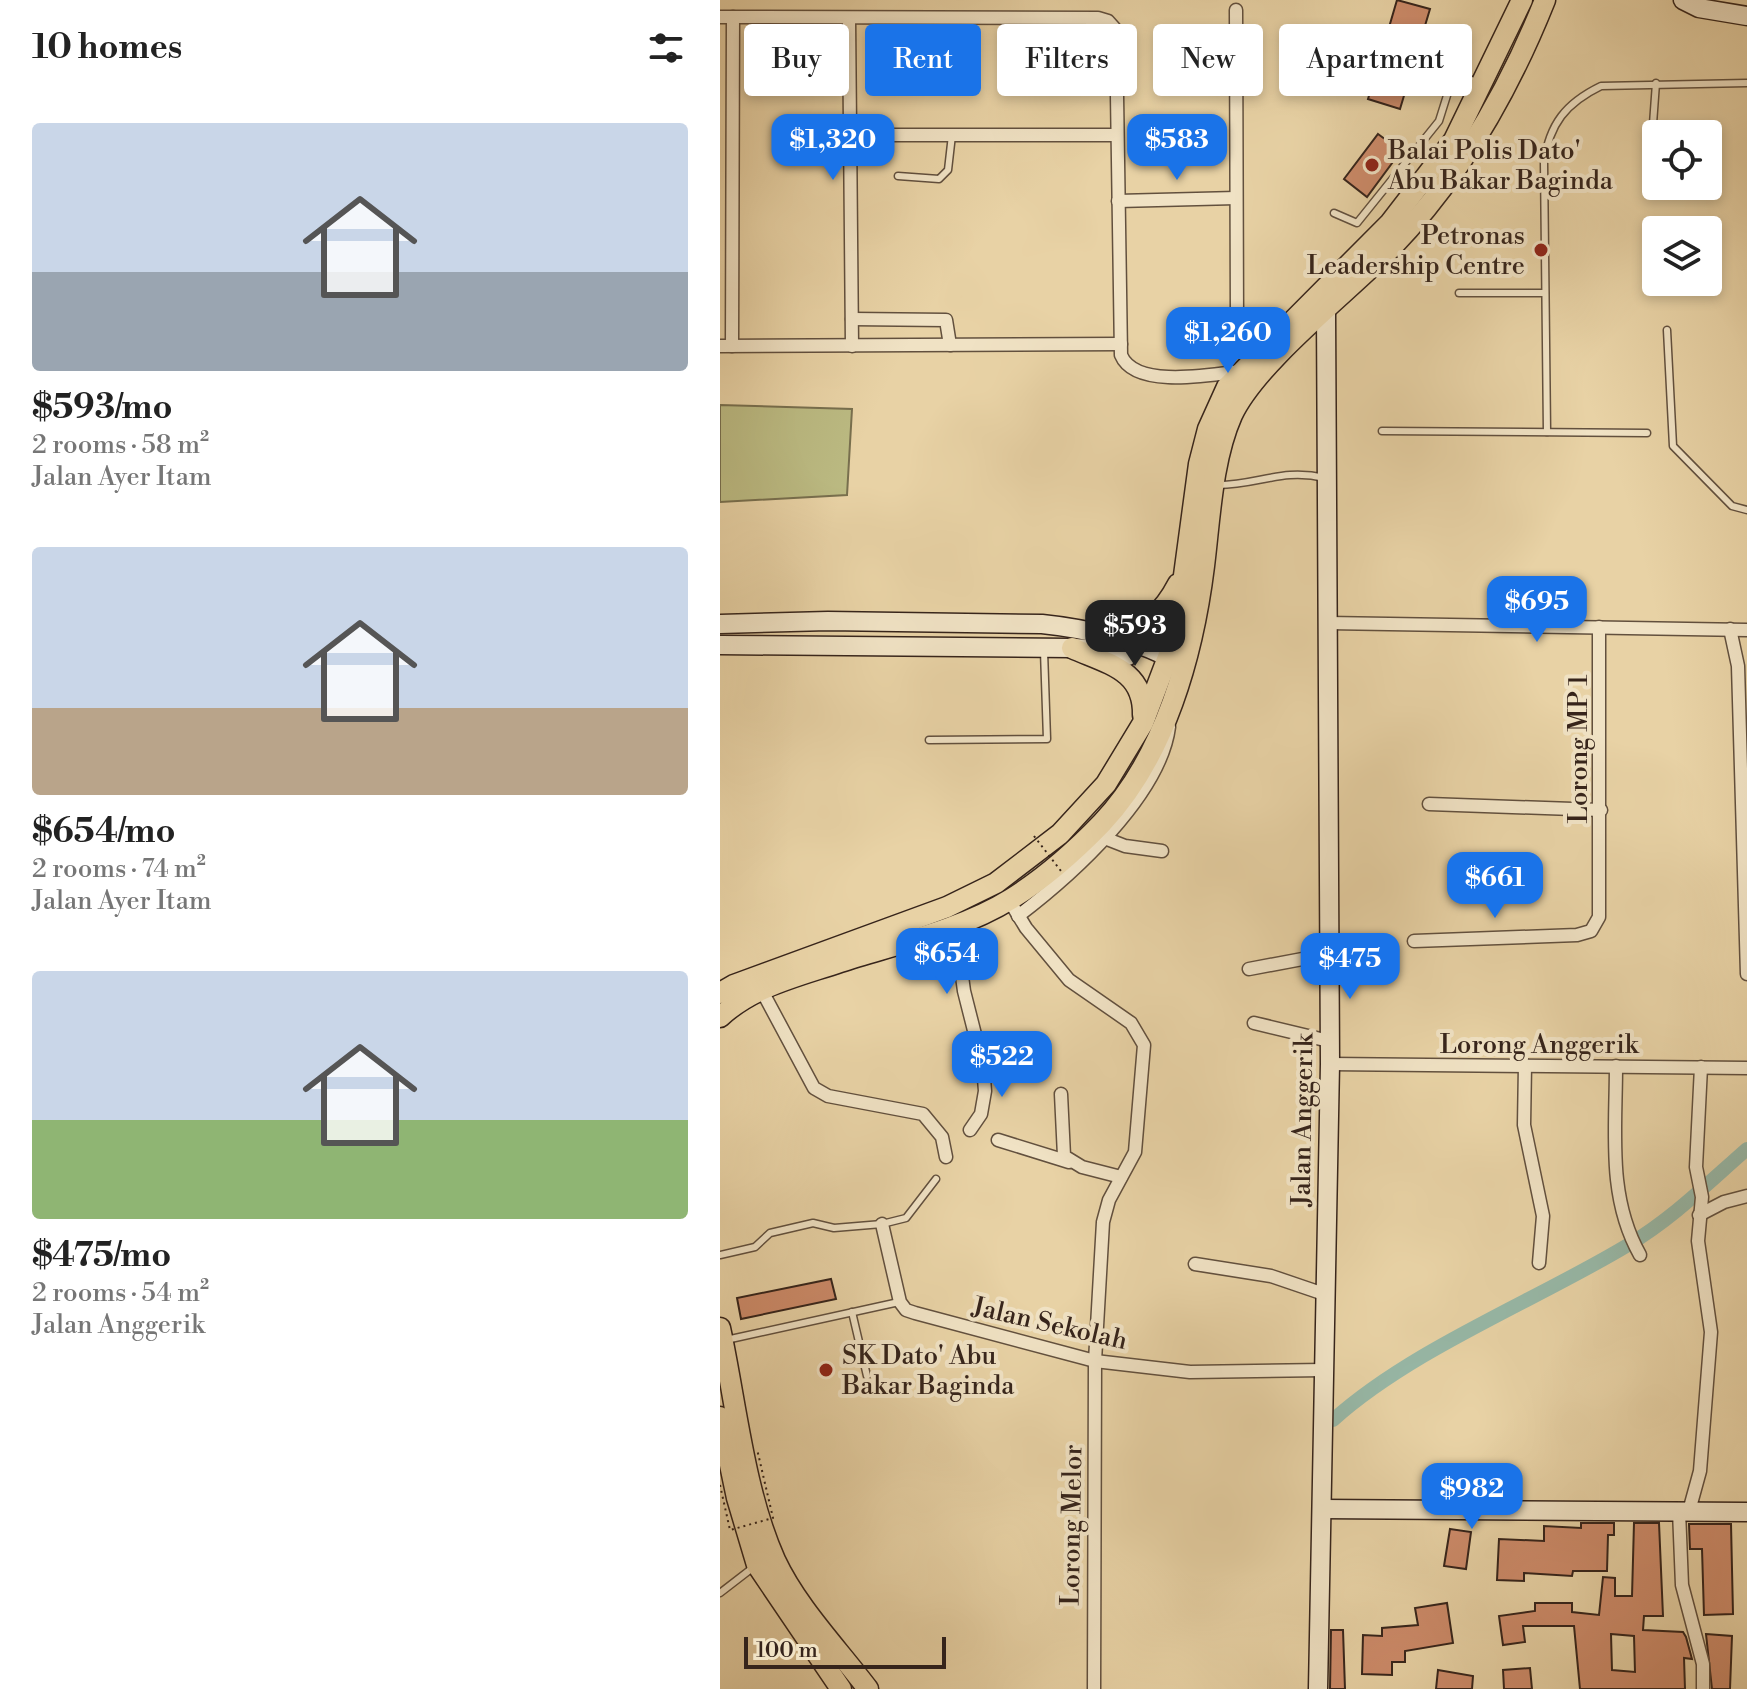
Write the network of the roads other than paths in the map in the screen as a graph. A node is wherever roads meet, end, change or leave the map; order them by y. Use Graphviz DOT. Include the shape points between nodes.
graph roads {
  1 [pos="1522,0"];
  2 [pos="1545,0"];
  3 [pos="1683,0"];
  4 [pos="1236,10"];
  5 [pos="1747,16"];
  6 [pos="726,17"];
  7 [pos="849,18"];
  8 [pos="1656,83"];
  9 [pos="1747,83"];
  10 [pos="1481,86"];
  11 [pos="1653,120"];
  12 [pos="726,135"];
  13 [pos="850,135"];
  14 [pos="952,135"];
  15 [pos="1117,135"];
  16 [pos="898,176"];
  17 [pos="1236,198"];
  18 [pos="1118,201"];
  19 [pos="1334,213"];
  20 [pos="1459,293"];
  21 [pos="1545,293"];
  22 [pos="1326,313"];
  23 [pos="852,319"];
  24 [pos="1237,324"];
  25 [pos="1667,330"];
  26 [pos="1121,344"];
  27 [pos="950,345"];
  28 [pos="726,346"];
  29 [pos="852,346"];
  30 [pos="1241,371"];
  31 [pos="1196,376"];
  32 [pos="1218,405"];
  33 [pos="1382,431"];
  34 [pos="1547,432"];
  35 [pos="1647,433"];
  36 [pos="1326,478"];
  37 [pos="1215,485"];
  38 [pos="1747,510"];
  39 [pos="1185,571"];
  40 [pos="828,621"];
  41 [pos="1328,623"];
  42 [pos="720,624"];
  43 [pos="1599,627"];
  44 [pos="1730,629"];
  45 [pos="1747,630"];
  46 [pos="1114,639"];
  47 [pos="829,644"];
  48 [pos="720,645"];
  49 [pos="1044,648"];
  50 [pos="1072,648"];
  51 [pos="1171,664"];
  52 [pos="1172,700"];
  53 [pos="1143,723"];
  54 [pos="929,740"];
  55 [pos="1429,804"];
  56 [pos="1601,810"];
  57 [pos="1107,839"];
  58 [pos="1162,851"];
  59 [pos="1745,856"];
  60 [pos="1014,908"];
  61 [pos="955,925"];
  62 [pos="1414,941"];
  63 [pos="1329,954"];
  64 [pos="1249,969"];
  65 [pos="1747,974"];
  66 [pos="761,989"];
  67 [pos="720,993"];
  68 [pos="720,1017"];
  69 [pos="1254,1023"];
  70 [pos="1329,1041"];
  71 [pos="1330,1064"];
  72 [pos="1525,1065"];
  73 [pos="1616,1066"];
  74 [pos="1701,1067"];
  75 [pos="1747,1068"];
  76 [pos="1061,1094"];
  77 [pos="970,1130"];
  78 [pos="998,1140"];
  79 [pos="946,1157"];
  80 [pos="1072,1163"];
  81 [pos="1121,1177"];
  82 [pos="936,1179"];
  83 [pos="1747,1196"];
  84 [pos="1699,1215"];
  85 [pos="882,1224"];
  86 [pos="1636,1247"];
  87 [pos="720,1255"];
  88 [pos="1539,1263"];
  89 [pos="1195,1264"];
  90 [pos="1324,1294"];
  91 [pos="900,1302"];
  92 [pos="852,1312"];
  93 [pos="721,1334"];
  94 [pos="1095,1361"];
  95 [pos="1324,1370"];
  96 [pos="867,1376"];
  97 [pos="720,1417"];
  98 [pos="1322,1509"];
  99 [pos="1684,1511"];
  100 [pos="1747,1512"];
  101 [pos="757,1565"];
  102 [pos="720,1593"];
  103 [pos="841,1689"];
  104 [pos="870,1689"];
  105 [pos="1094,1689"];
  106 [pos="1318,1689"];
  107 [pos="1703,1689"];
  1 -- 10 [label="main road"];
  2 -- 22 [label="main road" via="1525,50 1470,151 1394,245"];
  3 -- 5 [label="street"];
  4 -- 17 [label="street"];
  6 -- 7 [label="street"];
  6 -- 12 [label="street"];
  7 -- 13 [label="street"];
  7 -- 15 [label="street" via="1108,21 1116,30"];
  8 -- 9 [label="lane"];
  8 -- 11 [label="lane"];
  8 -- 21 [label="lane" via="1601,86 1581,96 1555,121 1544,163"];
  10 -- 19 [label="lane" via="1455,70 1439,121 1357,223"];
  10 -- 30 [label="main road" via="1454,140 1390,223"];
  12 -- 28 [label="street"];
  13 -- 14 [label="street"];
  13 -- 23 [label="street"];
  14 -- 15 [label="street"];
  14 -- 16 [label="lane" via="948,170 939,179"];
  15 -- 18 [label="street"];
  17 -- 18 [label="street"];
  17 -- 24 [label="street"];
  18 -- 26 [label="street"];
  20 -- 21 [label="lane"];
  21 -- 34 [label="lane"];
  22 -- 36 [label="street, Jalan Anggerik"];
  22 -- 37 [label="main road" via="1245,394 1226,435"];
  23 -- 27 [label="street" via="946,320"];
  23 -- 29 [label="street"];
  25 -- 38 [label="lane" via="1673,446 1732,506"];
  26 -- 27 [label="street"];
  26 -- 31 [label="street" via="1124,363 1137,373"];
  27 -- 29 [label="street"];
  28 -- 29 [label="street"];
  30 -- 31 [label="street"];
  30 -- 32 [label="main road"];
  31 -- 32 [label="street" via="1214,385"];
  32 -- 39 [label="main road" via="1199,464"];
  33 -- 34 [label="lane"];
  34 -- 35 [label="lane"];
  36 -- 37 [label="lane" via="1288,473"];
  36 -- 41 [label="street, Jalan Anggerik"];
  37 -- 51 [label="main road" via="1196,624"];
  39 -- 46 [label="main road" via="1166,607 1135,632"];
  39 -- 51 [label="main road"];
  40 -- 42 [label="street"];
  40 -- 46 [label="street" via="1042,624"];
  40 -- 47 [label="street"];
  41 -- 43 [label="street"];
  41 -- 63 [label="street, Jalan Anggerik"];
  43 -- 44 [label="street"];
  43 -- 56 [label="street, Lorong MP 1"];
  44 -- 45 [label="street"];
  44 -- 59 [label="street" via="1738,666"];
  46 -- 51 [label="street"];
  47 -- 48 [label="street"];
  47 -- 49 [label="street"];
  49 -- 50 [label="street"];
  49 -- 54 [label="lane" via="1047,739"];
  50 -- 51 [label="street" via="1110,650"];
  50 -- 53 [label="main road" via="1136,680 1143,697"];
  51 -- 52 [label="main road"];
  51 -- 53 [label="main road"];
  52 -- 57 [label="street" via="1165,751"];
  52 -- 60 [label="main road" via="1138,774 1103,822"];
  53 -- 67 [label="main road" via="1106,784 1051,842 996,883 947,907"];
  55 -- 56 [label="street"];
  56 -- 62 [label="street, Lorong MP 1" via="1599,917 1591,931"];
  57 -- 58 [label="street"];
  57 -- 60 [label="street"];
  59 -- 65 [label="street"];
  60 -- 61 [label="main road"];
  60 -- 81 [label="street, Lorong Melor" via="1069,980 1140,1033 1144,1045 1135,1152"];
  61 -- 66 [label="main road"];
  61 -- 77 [label="street" via="985,1091 981,1114"];
  63 -- 64 [label="street"];
  63 -- 70 [label="street, Jalan Anggerik"];
  66 -- 68 [label="main road"];
  66 -- 79 [label="street" via="814,1088 828,1096 923,1114 942,1137"];
  69 -- 70 [label="street"];
  70 -- 71 [label="street, Jalan Anggerik"];
  71 -- 72 [label="street, Lorong Anggerik"];
  71 -- 90 [label="street, Jalan Anggerik"];
  72 -- 73 [label="street, Lorong Anggerik"];
  72 -- 88 [label="street" via="1524,1125 1543,1216"];
  73 -- 74 [label="street, Lorong Anggerik"];
  73 -- 86 [label="street" via="1616,1186 1619,1210"];
  74 -- 75 [label="street, Lorong Anggerik"];
  74 -- 84 [label="street"];
  76 -- 80 [label="street" via="1062,1149"];
  78 -- 80 [label="street"];
  80 -- 81 [label="street"];
  81 -- 94 [label="street, Lorong Melor" via="1103,1222"];
  82 -- 85 [label="lane" via="906,1218"];
  83 -- 84 [label="street"];
  84 -- 99 [label="street" via="1711,1332 1700,1471"];
  85 -- 87 [label="lane" via="834,1228 813,1223 770,1233 755,1247"];
  85 -- 91 [label="street"];
  89 -- 90 [label="street" via="1271,1276"];
  90 -- 95 [label="street, Jalan Anggerik"];
  91 -- 92 [label="lane"];
  91 -- 94 [label="street, Jalan Sekolah" via="915,1313"];
  92 -- 93 [label="lane"];
  92 -- 96 [label="lane"];
  93 -- 104 [label="main road" via="755,1497 776,1562"];
  94 -- 95 [label="street, Jalan Sekolah" via="1190,1372"];
  94 -- 105 [label="street, Lorong Melor"];
  95 -- 98 [label="street, Jalan Anggerik"];
  97 -- 101 [label="main road"];
  98 -- 99 [label="street"];
  98 -- 106 [label="street, Jalan Anggerik"];
  99 -- 100 [label="street"];
  99 -- 107 [label="street" via="1682,1585 1703,1664"];
  101 -- 102 [label="lane"];
  101 -- 103 [label="main road"];
}
